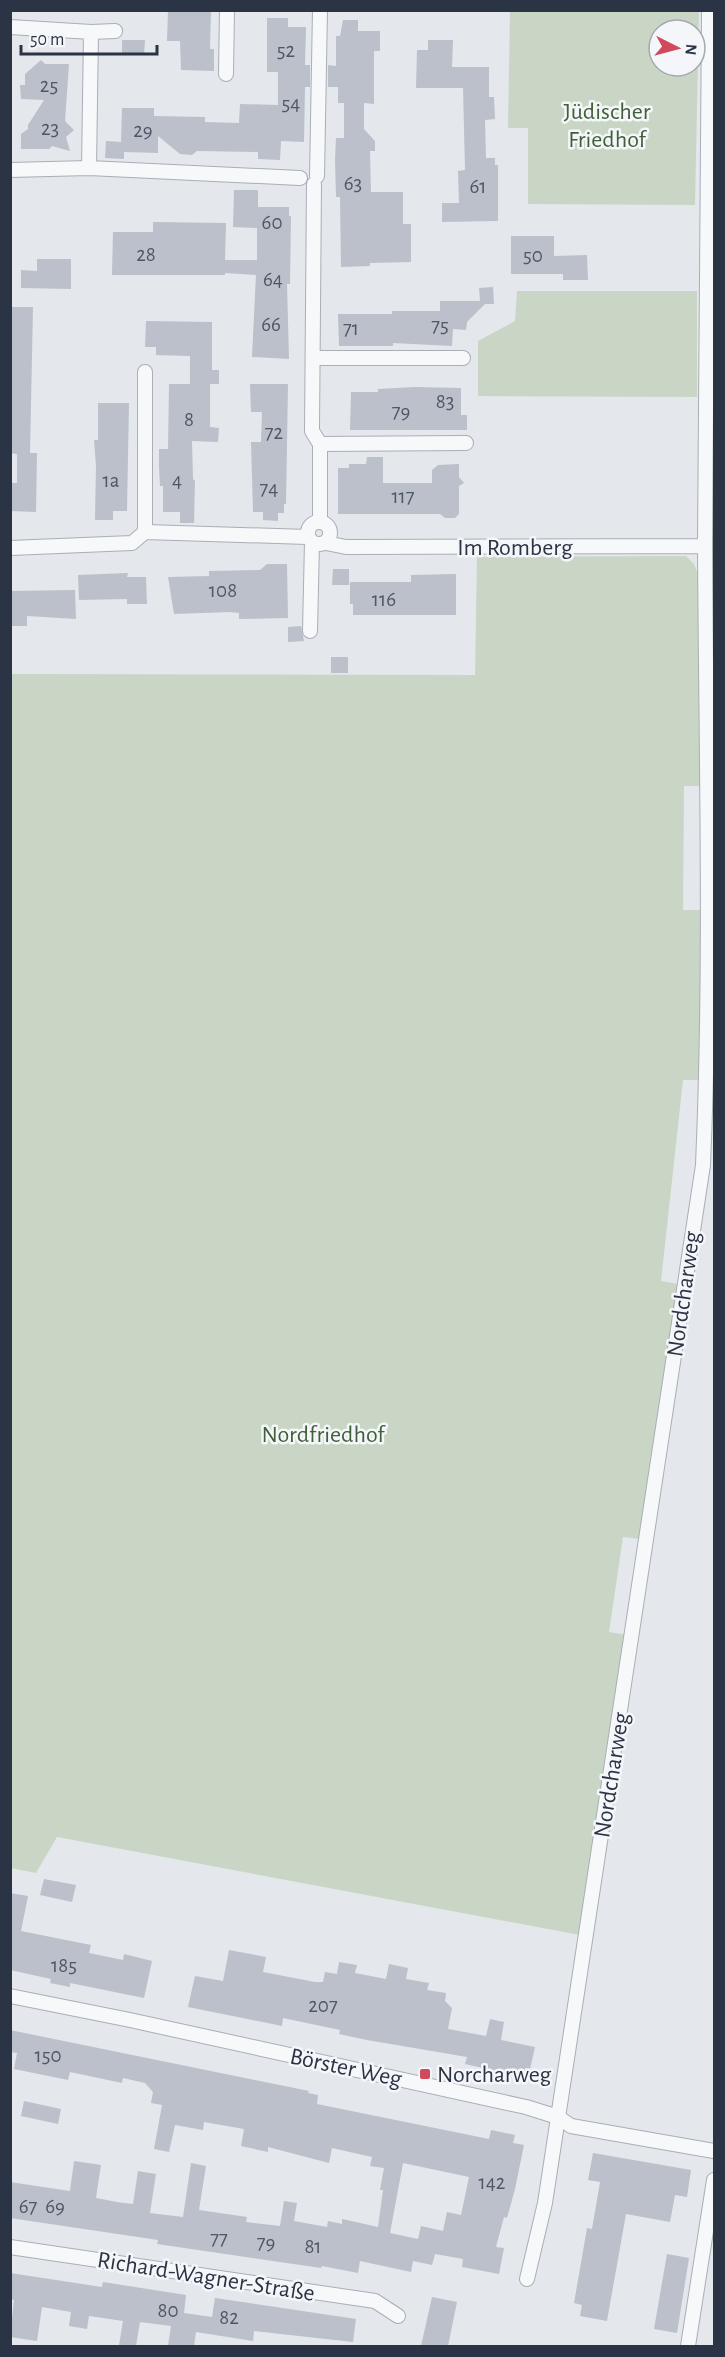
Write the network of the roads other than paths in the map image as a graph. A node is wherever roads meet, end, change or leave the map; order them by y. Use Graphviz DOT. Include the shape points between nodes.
graph roads {
  1 [pos="227,10"];
  2 [pos="320,10"];
  3 [pos="710,10"];
  4 [pos="10,27"];
  5 [pos="115,31"];
  6 [pos="92,32"];
  7 [pos="226,74"];
  8 [pos="89,168"];
  9 [pos="10,170"];
  10 [pos="316,180"];
  11 [pos="314,358"];
  12 [pos="463,358"];
  13 [pos="145,372"];
  14 [pos="466,442"];
  15 [pos="320,444"];
  16 [pos="145,532"];
  17 [pos="316,541"];
  18 [pos="705,546"];
  19 [pos="10,548"];
  20 [pos="310,630"];
  21 [pos="10,1996"];
  22 [pos="558,2118"];
  23 [pos="714,2151"];
  24 [pos="714,2180"];
  25 [pos="10,2247"];
  26 [pos="527,2279"];
  27 [pos="398,2316"];
  28 [pos="688,2346"];
  1 -- 7 [label="street"];
  2 -- 10 [label="street"];
  3 -- 18 [label="street, Nordcharweg"];
  4 -- 6 [label="street"];
  5 -- 6 [label="street"];
  6 -- 8 [label="street"];
  8 -- 9 [label="street"];
  8 -- 10 [label="street" via="300,178 305,170 314,171"];
  10 -- 11 [label="street"];
  11 -- 12 [label="street"];
  11 -- 15 [label="street" via="312,431"];
  13 -- 16 [label="street"];
  14 -- 15 [label="street"];
  15 -- 17 [label="street" via="320,522 309,530"];
  16 -- 17 [label="street, Im Romberg"];
  16 -- 19 [label="street, Im Romberg" via="132,543"];
  17 -- 18 [label="street, Im Romberg" via="346,547"];
  17 -- 20 [label="street"];
  18 -- 22 [label="street, Nordcharweg" via="709,843 703,1165"];
  21 -- 22 [label="street, Börster Weg" via="506,2102"];
  22 -- 23 [label="street, Börster Weg" via="571,2126"];
  22 -- 26 [label="street, Nordcharweg" via="545,2202"];
  24 -- 28 [label="street"];
  25 -- 27 [label="street, Richard-Wagner-Straße" via="375,2301"];
}
